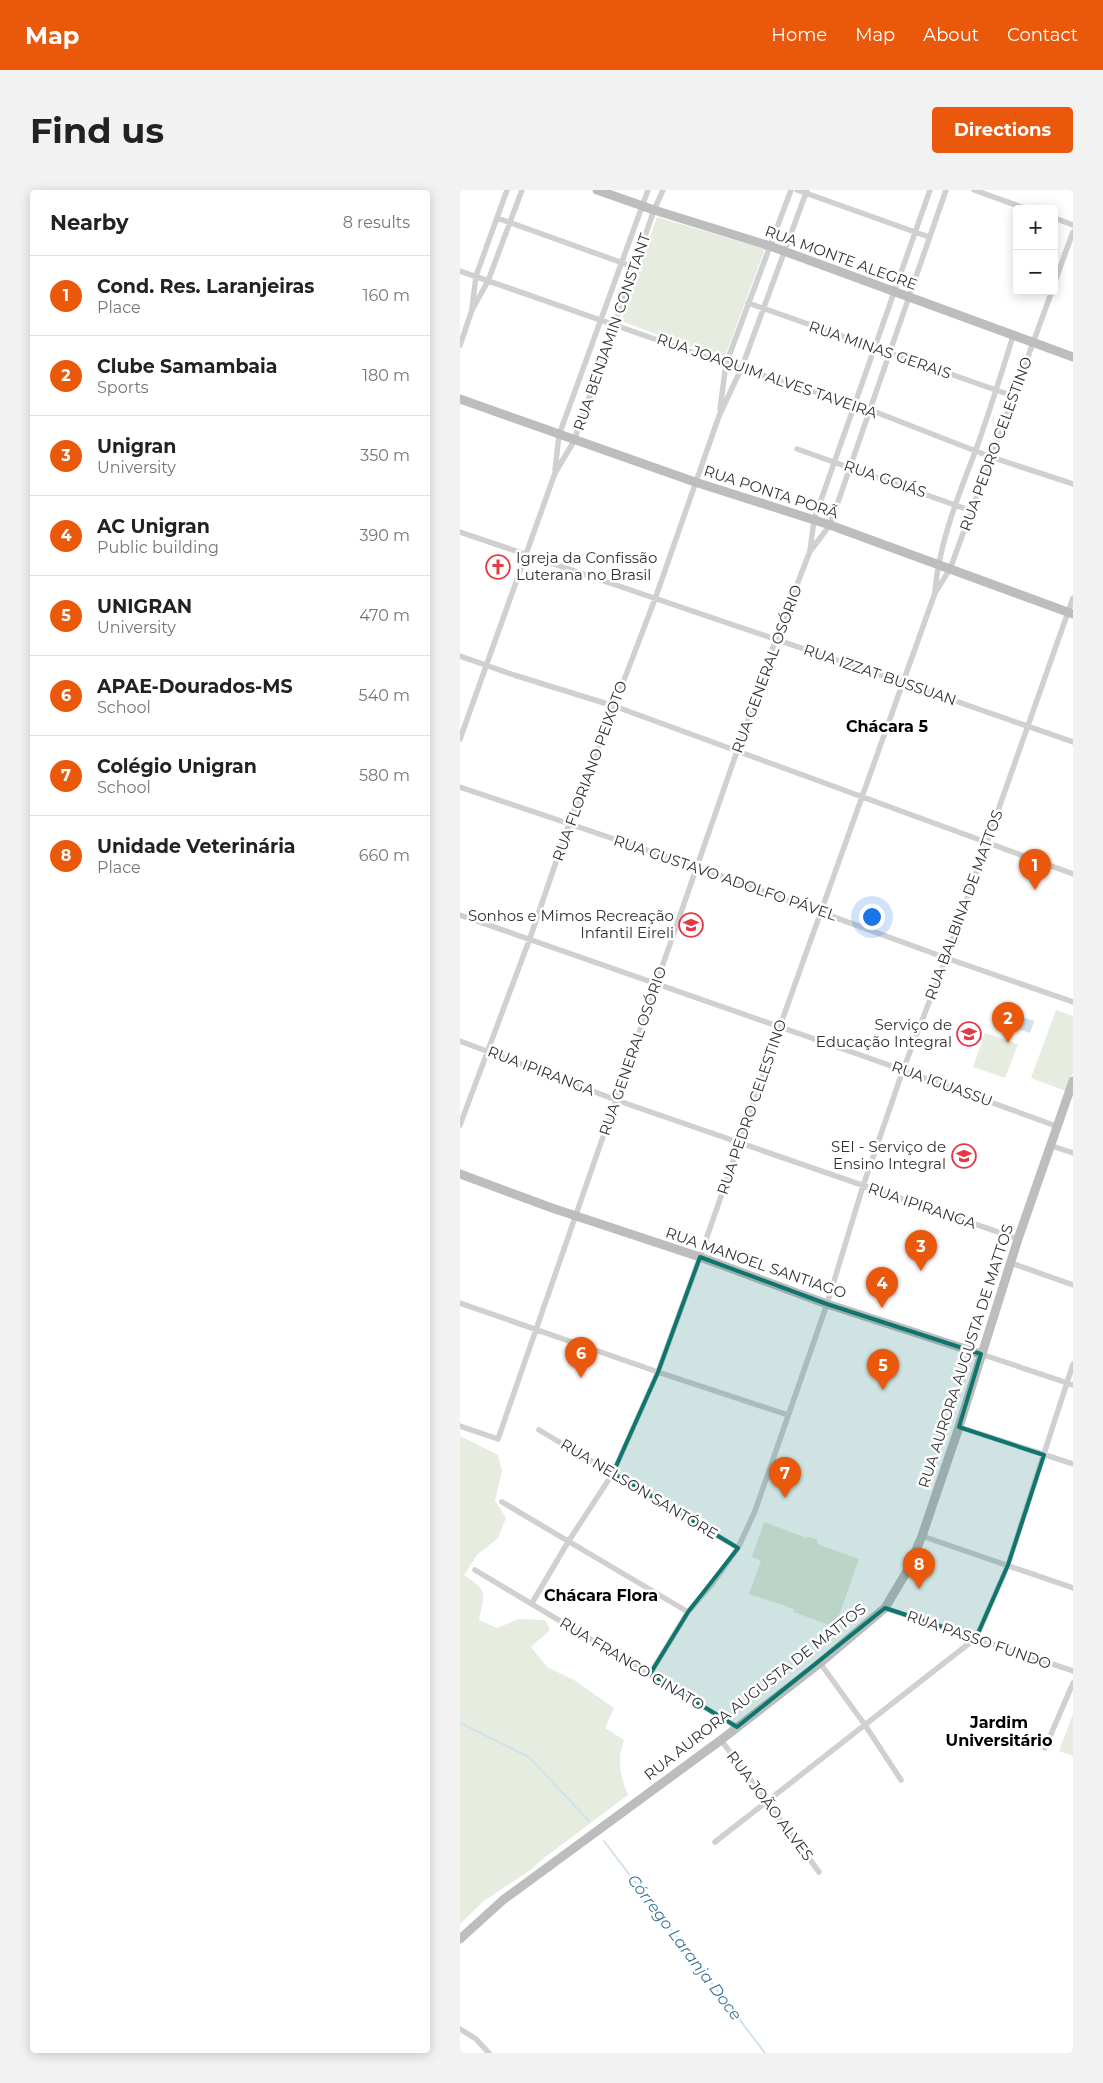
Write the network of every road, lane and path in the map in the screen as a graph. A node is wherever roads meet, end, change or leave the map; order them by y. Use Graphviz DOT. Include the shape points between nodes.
graph roads {
  1 [pos="507,190"];
  2 [pos="522,190"];
  3 [pos="597,190"];
  4 [pos="648,190"];
  5 [pos="663,190"];
  6 [pos="791,190"];
  7 [pos="797,190"];
  8 [pos="930,190"];
  9 [pos="946,190"];
  10 [pos="974,190"];
  11 [pos="806,192"];
  12 [pos="1016,205"];
  13 [pos="641,206"];
  14 [pos="654,210"];
  15 [pos="497,218"];
  16 [pos="1058,219"];
  17 [pos="511,223"];
  18 [pos="1073,225"];
  19 [pos="1073,232"];
  20 [pos="916,233"];
  21 [pos="929,237"];
  22 [pos="770,246"];
  23 [pos="783,251"];
  24 [pos="621,262"];
  25 [pos="634,267"];
  26 [pos="460,271"];
  27 [pos="1058,273"];
  28 [pos="476,276"];
  29 [pos="488,281"];
  30 [pos="894,292"];
  31 [pos="1051,295"];
  32 [pos="908,297"];
  33 [pos="748,304"];
  34 [pos="762,308"];
  35 [pos="472,310"];
  36 [pos="600,319"];
  37 [pos="615,324"];
  38 [pos="1013,336"];
  39 [pos="1033,343"];
  40 [pos="460,345"];
  41 [pos="874,348"];
  42 [pos="889,353"];
  43 [pos="1073,357"];
  44 [pos="726,364"];
  45 [pos="742,367"];
  46 [pos="996,390"];
  47 [pos="1013,396"];
  48 [pos="460,399"];
  49 [pos="855,404"];
  50 [pos="869,409"];
  51 [pos="719,416"];
  52 [pos="559,435"];
  53 [pos="574,441"];
  54 [pos="797,449"];
  55 [pos="976,450"];
  56 [pos="991,457"];
  57 [pos="836,462"];
  58 [pos="850,466"];
  59 [pos="555,472"];
  60 [pos="695,482"];
  61 [pos="1073,484"];
  62 [pos="955,504"];
  63 [pos="972,511"];
  64 [pos="814,520"];
  65 [pos="830,525"];
  66 [pos="460,532"];
  67 [pos="810,551"];
  68 [pos="525,555"];
  69 [pos="937,565"];
  70 [pos="950,569"];
  71 [pos="935,593"];
  72 [pos="1073,598"];
  73 [pos="655,600"];
  74 [pos="1070,614"];
  75 [pos="776,639"];
  76 [pos="460,656"];
  77 [pos="486,665"];
  78 [pos="904,683"];
  79 [pos="614,706"];
  80 [pos="1028,726"];
  81 [pos="460,739"];
  82 [pos="1073,742"];
  83 [pos="736,753"];
  84 [pos="460,787"];
  85 [pos="861,798"];
  86 [pos="569,824"];
  87 [pos="987,843"];
  88 [pos="697,867"];
  89 [pos="1073,874"];
  90 [pos="821,911"];
  91 [pos="460,915"];
  92 [pos="530,938"];
  93 [pos="946,958"];
  94 [pos="657,983"];
  95 [pos="1073,1002"];
  96 [pos="780,1026"];
  97 [pos="460,1041"];
  98 [pos="487,1050"];
  99 [pos="903,1070"];
  100 [pos="1073,1081"];
  101 [pos="616,1100"];
  102 [pos="460,1124"];
  103 [pos="1056,1126"];
  104 [pos="740,1142"];
  105 [pos="1049,1145"];
  106 [pos="1073,1153"];
  107 [pos="460,1174"];
  108 [pos="863,1186"];
  109 [pos="576,1215"];
  110 [pos="1018,1239"];
  111 [pos="700,1258"];
  112 [pos="1011,1263"];
  113 [pos="1073,1285"];
  114 [pos="460,1302"];
  115 [pos="827,1304"];
  116 [pos="536,1329"];
  117 [pos="981,1354"];
  118 [pos="1073,1364"];
  119 [pos="658,1372"];
  120 [pos="1070,1384"];
  121 [pos="788,1415"];
  122 [pos="460,1426"];
  123 [pos="959,1427"];
  124 [pos="539,1430"];
  125 [pos="1044,1455"];
  126 [pos="1073,1464"];
  127 [pos="613,1473"];
  128 [pos="502,1502"];
  129 [pos="922,1536"];
  130 [pos="568,1542"];
  131 [pos="738,1548"];
  132 [pos="1008,1565"];
  133 [pos="475,1570"];
  134 [pos="1073,1588"];
  135 [pos="532,1603"];
  136 [pos="886,1608"];
  137 [pos="688,1612"];
  138 [pos="976,1638"];
  139 [pos="820,1663"];
  140 [pos="1073,1671"];
  141 [pos="650,1674"];
  142 [pos="1073,1683"];
  143 [pos="865,1725"];
  144 [pos="737,1727"];
  145 [pos="721,1740"];
  146 [pos="1045,1748"];
  147 [pos="901,1780"];
  148 [pos="767,1802"];
  149 [pos="716,1842"];
  150 [pos="819,1872"];
  151 [pos="460,1939"];
  152 [pos="460,2029"];
  153 [pos="488,2053"];
  1 -- 15 [label="street"];
  2 -- 17 [label="street"];
  3 -- 13 [label="street, RUA MONTE ALEGRE"];
  4 -- 13 [label="street, RUA BENJAMIN CONSTANT"];
  5 -- 14 [label="street, RUA BENJAMIN CONSTANT"];
  6 -- 22 [label="street, RUA FLORIANO PEIXOTO"];
  7 -- 11 [label="street"];
  8 -- 20 [label="street, RUA GENERAL OSÓRIO"];
  9 -- 21 [label="street, RUA GENERAL OSÓRIO"];
  10 -- 12 [label="street"];
  11 -- 20 [label="street"];
  11 -- 23 [label="street, RUA FLORIANO PEIXOTO"];
  13 -- 14 [label="street, RUA MONTE ALEGRE"];
  13 -- 24 [label="street, RUA BENJAMIN CONSTANT"];
  14 -- 22 [label="street, RUA MONTE ALEGRE"];
  14 -- 25 [label="street, RUA BENJAMIN CONSTANT"];
  15 -- 17 [label="street"];
  15 -- 28 [label="street"];
  16 -- 18 [label="street"];
  17 -- 24 [label="street"];
  17 -- 29 [label="street"];
  19 -- 27 [label="street"];
  20 -- 21 [label="street"];
  20 -- 30 [label="street, RUA GENERAL OSÓRIO"];
  21 -- 32 [label="street, RUA GENERAL OSÓRIO"];
  22 -- 23 [label="street, RUA MONTE ALEGRE"];
  22 -- 33 [label="street, RUA FLORIANO PEIXOTO"];
  23 -- 30 [label="street, RUA MONTE ALEGRE"];
  23 -- 34 [label="street, RUA FLORIANO PEIXOTO"];
  24 -- 25 [label="street"];
  24 -- 36 [label="street, RUA BENJAMIN CONSTANT"];
  25 -- 37 [label="street, RUA BENJAMIN CONSTANT"];
  26 -- 28 [label="street, RUA JOAQUIM ALVES TAVEIRA"];
  28 -- 29 [label="street, RUA JOAQUIM ALVES TAVEIRA"];
  28 -- 35 [label="street"];
  29 -- 35 [label="street"];
  29 -- 36 [label="street, RUA JOAQUIM ALVES TAVEIRA"];
  30 -- 32 [label="street, RUA MONTE ALEGRE"];
  30 -- 41 [label="street, RUA GENERAL OSÓRIO"];
  31 -- 39 [label="street, RUA PEDRO CELESTINO"];
  32 -- 38 [label="street, RUA MONTE ALEGRE"];
  32 -- 42 [label="street, RUA GENERAL OSÓRIO"];
  33 -- 34 [label="street, RUA MINAS GERAIS"];
  33 -- 44 [label="street, RUA FLORIANO PEIXOTO"];
  34 -- 41 [label="street, RUA MINAS GERAIS"];
  34 -- 45 [label="street, RUA FLORIANO PEIXOTO"];
  35 -- 40 [label="street"];
  36 -- 37 [label="street, RUA JOAQUIM ALVES TAVEIRA"];
  36 -- 52 [label="street, RUA BENJAMIN CONSTANT"];
  37 -- 44 [label="street, RUA JOAQUIM ALVES TAVEIRA"];
  37 -- 53 [label="street, RUA BENJAMIN CONSTANT"];
  38 -- 39 [label="street, RUA MONTE ALEGRE"];
  38 -- 46 [label="street, RUA PEDRO CELESTINO"];
  39 -- 43 [label="street, RUA MONTE ALEGRE"];
  39 -- 47 [label="street, RUA PEDRO CELESTINO"];
  41 -- 42 [label="street, RUA MINAS GERAIS"];
  41 -- 49 [label="street, RUA GENERAL OSÓRIO"];
  42 -- 46 [label="street, RUA MINAS GERAIS"];
  42 -- 50 [label="street, RUA GENERAL OSÓRIO"];
  44 -- 45 [label="street, RUA JOAQUIM ALVES TAVEIRA"];
  44 -- 51 [label="street, RUA FLORIANO PEIXOTO"];
  45 -- 49 [label="street, RUA JOAQUIM ALVES TAVEIRA"];
  45 -- 51 [label="street, RUA FLORIANO PEIXOTO"];
  46 -- 47 [label="street, RUA MINAS GERAIS"];
  46 -- 55 [label="street, RUA PEDRO CELESTINO"];
  47 -- 56 [label="street, RUA PEDRO CELESTINO"];
  48 -- 52 [label="street, RUA PONTA PORÃ"];
  49 -- 50 [label="street, RUA JOAQUIM ALVES TAVEIRA"];
  49 -- 57 [label="street, RUA GENERAL OSÓRIO"];
  50 -- 55 [label="street, RUA JOAQUIM ALVES TAVEIRA"];
  50 -- 58 [label="street, RUA GENERAL OSÓRIO"];
  51 -- 60 [label="street, RUA FLORIANO PEIXOTO"];
  52 -- 53 [label="street, RUA PONTA PORÃ"];
  52 -- 59 [label="street, RUA BENJAMIN CONSTANT"];
  53 -- 59 [label="street, RUA BENJAMIN CONSTANT"];
  53 -- 60 [label="street, RUA PONTA PORÃ"];
  54 -- 57 [label="street, RUA GOIÁS"];
  55 -- 56 [label="street, RUA JOAQUIM ALVES TAVEIRA"];
  55 -- 62 [label="street, RUA PEDRO CELESTINO"];
  56 -- 61 [label="street, RUA JOAQUIM ALVES TAVEIRA"];
  56 -- 63 [label="street, RUA PEDRO CELESTINO"];
  57 -- 58 [label="street, RUA GOIÁS"];
  57 -- 64 [label="street, RUA GENERAL OSÓRIO"];
  58 -- 62 [label="street, RUA GOIÁS"];
  58 -- 65 [label="street, RUA GENERAL OSÓRIO"];
  59 -- 68 [label="street, RUA BENJAMIN CONSTANT"];
  60 -- 64 [label="street, RUA PONTA PORÃ"];
  60 -- 73 [label="street, RUA FLORIANO PEIXOTO"];
  62 -- 63 [label="street, RUA GOIÁS"];
  62 -- 69 [label="street, RUA PEDRO CELESTINO"];
  63 -- 70 [label="street, RUA PEDRO CELESTINO"];
  64 -- 65 [label="street, RUA PONTA PORÃ"];
  64 -- 67 [label="street, RUA GENERAL OSÓRIO"];
  65 -- 67 [label="street, RUA GENERAL OSÓRIO"];
  65 -- 69 [label="street, RUA PONTA PORÃ"];
  66 -- 68 [label="street, RUA IZZAT BUSSUAN"];
  67 -- 75 [label="street, RUA GENERAL OSÓRIO"];
  68 -- 73 [label="street, RUA IZZAT BUSSUAN"];
  68 -- 77 [label="street, RUA BENJAMIN CONSTANT"];
  69 -- 70 [label="street, RUA PONTA PORÃ"];
  69 -- 71 [label="street, RUA PEDRO CELESTINO"];
  70 -- 71 [label="street, RUA PEDRO CELESTINO"];
  70 -- 74 [label="street, RUA PONTA PORÃ"];
  71 -- 78 [label="street, RUA PEDRO CELESTINO"];
  72 -- 74 [label="street, RUA BALBINA DE MATTOS"];
  73 -- 75 [label="street, RUA IZZAT BUSSUAN"];
  73 -- 79 [label="street, RUA FLORIANO PEIXOTO"];
  74 -- 80 [label="street, RUA BALBINA DE MATTOS"];
  75 -- 78 [label="street, RUA IZZAT BUSSUAN"];
  75 -- 83 [label="street, RUA GENERAL OSÓRIO"];
  76 -- 77 [label="street"];
  77 -- 79 [label="street"];
  77 -- 81 [label="street, RUA BENJAMIN CONSTANT"];
  78 -- 80 [label="street, RUA IZZAT BUSSUAN"];
  78 -- 85 [label="street, RUA PEDRO CELESTINO"];
  79 -- 83 [label="street"];
  79 -- 86 [label="street, RUA FLORIANO PEIXOTO"];
  80 -- 82 [label="street, RUA IZZAT BUSSUAN"];
  80 -- 87 [label="street, RUA BALBINA DE MATTOS"];
  83 -- 85 [label="street"];
  83 -- 88 [label="street, RUA GENERAL OSÓRIO"];
  84 -- 86 [label="street, RUA GUSTAVO ADOLFO PÁVEL"];
  85 -- 87 [label="street"];
  85 -- 90 [label="street, RUA PEDRO CELESTINO"];
  86 -- 88 [label="street, RUA GUSTAVO ADOLFO PÁVEL"];
  86 -- 92 [label="street, RUA FLORIANO PEIXOTO"];
  87 -- 89 [label="street"];
  87 -- 93 [label="street, RUA BALBINA DE MATTOS"];
  88 -- 90 [label="street, RUA GUSTAVO ADOLFO PÁVEL"];
  88 -- 94 [label="street, RUA GENERAL OSÓRIO"];
  90 -- 93 [label="street, RUA GUSTAVO ADOLFO PÁVEL"];
  90 -- 96 [label="street, RUA PEDRO CELESTINO"];
  91 -- 92 [label="street, RUA IGUASSU"];
  92 -- 94 [label="street, RUA IGUASSU"];
  92 -- 98 [label="street, RUA FLORIANO PEIXOTO"];
  93 -- 95 [label="street, RUA GUSTAVO ADOLFO PÁVEL"];
  93 -- 99 [label="street, RUA BALBINA DE MATTOS"];
  94 -- 96 [label="street, RUA IGUASSU"];
  94 -- 101 [label="street, RUA GENERAL OSÓRIO"];
  96 -- 99 [label="street, RUA IGUASSU"];
  96 -- 104 [label="street, RUA PEDRO CELESTINO"];
  97 -- 98 [label="street, RUA IPIRANGA"];
  98 -- 101 [label="street, RUA IPIRANGA"];
  98 -- 102 [label="street, RUA FLORIANO PEIXOTO"];
  99 -- 103 [label="street, RUA IGUASSU"];
  99 -- 108 [label="street, RUA BALBINA DE MATTOS"];
  100 -- 103 [label="street, RUA AURORA AUGUSTA DE MATTOS"];
  101 -- 104 [label="street, RUA IPIRANGA"];
  101 -- 109 [label="street, RUA GENERAL OSÓRIO"];
  103 -- 105 [label="street, RUA AURORA AUGUSTA DE MATTOS"];
  104 -- 108 [label="street, RUA IPIRANGA"];
  104 -- 111 [label="street, RUA PEDRO CELESTINO"];
  105 -- 106 [label="street"];
  105 -- 110 [label="street, RUA AURORA AUGUSTA DE MATTOS"];
  107 -- 109 [label="street, RUA MANOEL SANTIAGO"];
  108 -- 110 [label="street, RUA IPIRANGA"];
  108 -- 115 [label="street, RUA BALBINA DE MATTOS"];
  109 -- 111 [label="street, RUA MANOEL SANTIAGO"];
  109 -- 116 [label="street, RUA GENERAL OSÓRIO"];
  110 -- 112 [label="street, RUA AURORA AUGUSTA DE MATTOS"];
  111 -- 115 [label="street, RUA MANOEL SANTIAGO"];
  111 -- 119 [label="street, RUA PEDRO CELESTINO"];
  112 -- 113 [label="street"];
  112 -- 117 [label="street, RUA AURORA AUGUSTA DE MATTOS"];
  114 -- 116 [label="street"];
  115 -- 117 [label="street, RUA MANOEL SANTIAGO"];
  115 -- 121 [label="street, RUA BALBINA DE MATTOS"];
  116 -- 119 [label="street"];
  116 -- 122 [label="street, RUA GENERAL OSÓRIO" via="498,1438"];
  117 -- 120 [label="street, RUA MANOEL SANTIAGO"];
  117 -- 123 [label="street, RUA AURORA AUGUSTA DE MATTOS"];
  118 -- 120 [label="street"];
  119 -- 121 [label="street"];
  119 -- 127 [label="street, RUA PEDRO CELESTINO"];
  120 -- 125 [label="street"];
  121 -- 131 [label="street, RUA BALBINA DE MATTOS" via="755,1511"];
  123 -- 125 [label="street"];
  123 -- 129 [label="street, RUA AURORA AUGUSTA DE MATTOS"];
  124 -- 127 [label="street, RUA NELSON SANTÓRE"];
  125 -- 126 [label="street"];
  125 -- 132 [label="street"];
  127 -- 130 [label="street, RUA PEDRO CELESTINO"];
  127 -- 131 [label="street, RUA NELSON SANTÓRE"];
  128 -- 130 [label="street"];
  129 -- 132 [label="street"];
  129 -- 136 [label="street, RUA AURORA AUGUSTA DE MATTOS"];
  130 -- 135 [label="street, RUA PEDRO CELESTINO"];
  130 -- 137 [label="street"];
  131 -- 137 [label="street, RUA BALBINA DE MATTOS"];
  132 -- 134 [label="street"];
  132 -- 138 [label="street"];
  133 -- 135 [label="street, RUA FRANCO CINATO"];
  135 -- 141 [label="street, RUA FRANCO CINATO"];
  136 -- 138 [label="street, RUA PASSO FUNDO"];
  136 -- 139 [label="street, RUA AURORA AUGUSTA DE MATTOS"];
  137 -- 141 [label="street, RUA BALBINA DE MATTOS"];
  138 -- 140 [label="street, RUA PASSO FUNDO"];
  138 -- 143 [label="street"];
  139 -- 143 [label="street"];
  139 -- 144 [label="street, RUA AURORA AUGUSTA DE MATTOS"];
  141 -- 144 [label="street, RUA FRANCO CINATO"];
  142 -- 146 [label="street"];
  143 -- 147 [label="street"];
  143 -- 148 [label="street"];
  144 -- 145 [label="street, RUA AURORA AUGUSTA DE MATTOS"];
  145 -- 148 [label="street, RUA JOÃO ALVES"];
  145 -- 151 [label="street, RUA AURORA AUGUSTA DE MATTOS" via="503,1900"];
  148 -- 149 [label="street"];
  148 -- 150 [label="street, RUA JOÃO ALVES"];
  152 -- 153 [label="street" via="476,2039"];
}
